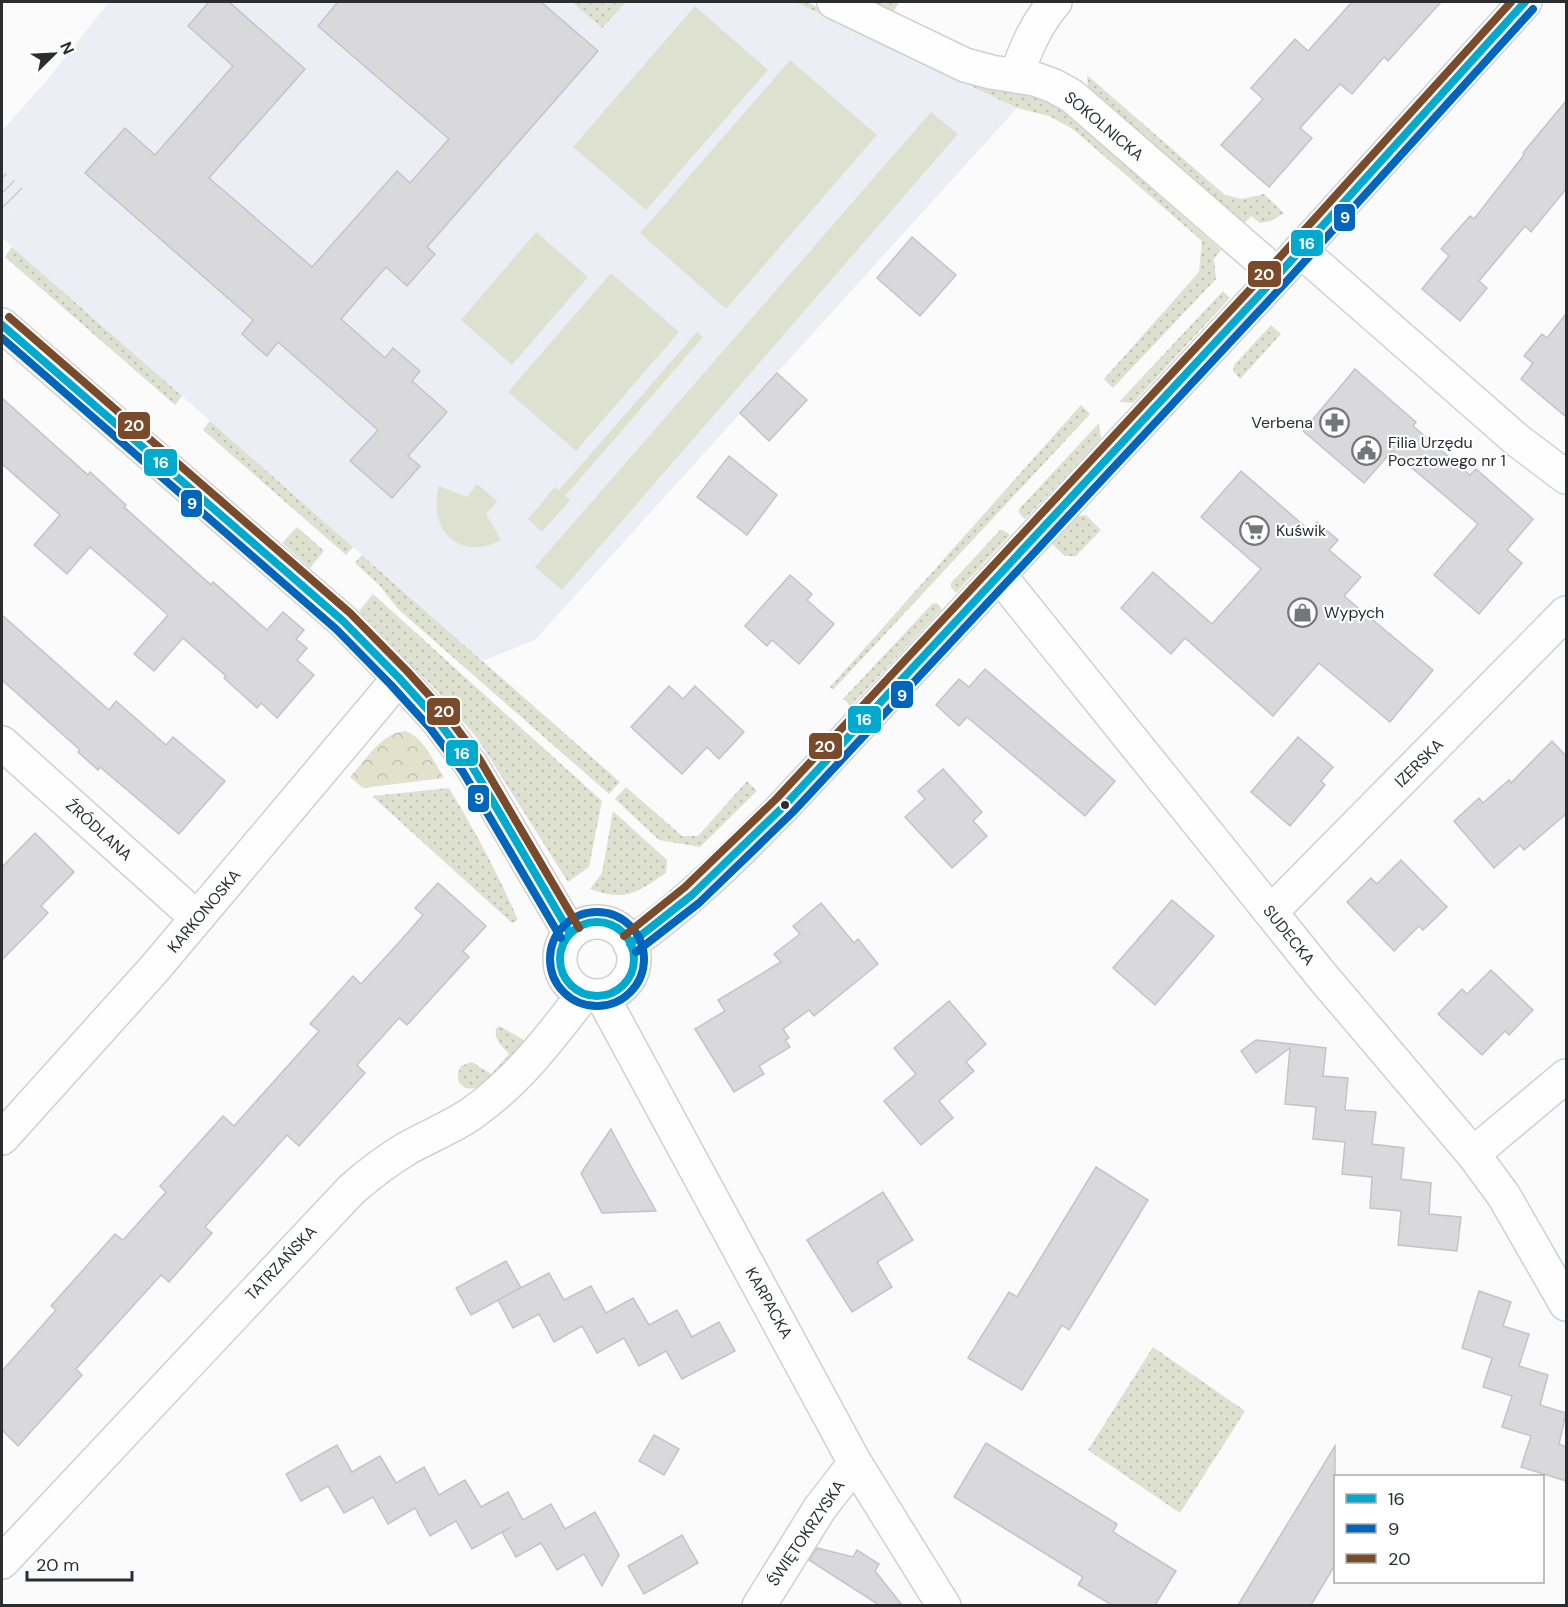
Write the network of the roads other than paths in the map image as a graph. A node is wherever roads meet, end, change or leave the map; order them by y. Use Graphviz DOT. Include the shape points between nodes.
graph roads {
  1 [pos="834,2"];
  2 [pos="1055,2"];
  3 [pos="1525,2"];
  4 [pos="1016,76"];
  5 [pos="1300,250"];
  6 [pos="1278,275"];
  7 [pos="2,325"];
  8 [pos="1566,477"];
  9 [pos="999,575"];
  10 [pos="1566,613"];
  11 [pos="399,678"];
  12 [pos="2,743"];
  13 [pos="1271,912"];
  14 [pos="197,918"];
  15 [pos="570,933"];
  16 [pos="630,944"];
  17 [pos="593,995"];
  18 [pos="1566,1076"];
  19 [pos="2,1138"];
  20 [pos="1473,1154"];
  21 [pos="1566,1304"];
  22 [pos="855,1462"];
  23 [pos="2,1562"];
  24 [pos="759,1605"];
  25 [pos="945,1605"];
  1 -- 4 [label="street, SOKOLNICKA" via="965,65"];
  2 -- 4 [label="street" via="1029,41"];
  3 -- 5 [label="street"];
  4 -- 6 [label="street, SOKOLNICKA" via="1035,79 1072,96"];
  5 -- 6 [label="street"];
  5 -- 8 [label="street" via="1508,433"];
  6 -- 9 [label="street"];
  7 -- 11 [label="street" via="343,621"];
  9 -- 13 [label="street, SUDECKA"];
  9 -- 16 [label="street" via="745,847 684,903"];
  10 -- 13 [label="street, IZERSKA"];
  11 -- 14 [label="street, KARKONOSKA"];
  11 -- 15 [label="street" via="472,766"];
  12 -- 14 [label="street, ŹRÓDLANA"];
  13 -- 20 [label="street, SUDECKA"];
  14 -- 19 [label="street, KARKONOSKA"];
  15 -- 16 [label="street" via="591,922 603,923 624,934"];
  15 -- 17 [label="street" via="561,951 562,973 575,989"];
  16 -- 17 [label="street" via="633,966 629,977 612,993"];
  17 -- 22 [label="street, KARPACKA"];
  17 -- 23 [label="street, TATRZAŃSKA" via="497,1094 471,1114 381,1165 351,1190"];
  18 -- 20 [label="street"];
  20 -- 21 [label="street, SUDECKA" via="1510,1206"];
  22 -- 24 [label="street, ŚWIĘTOKRZYSKA" via="820,1508"];
  22 -- 25 [label="street, KARPACKA"];
}
